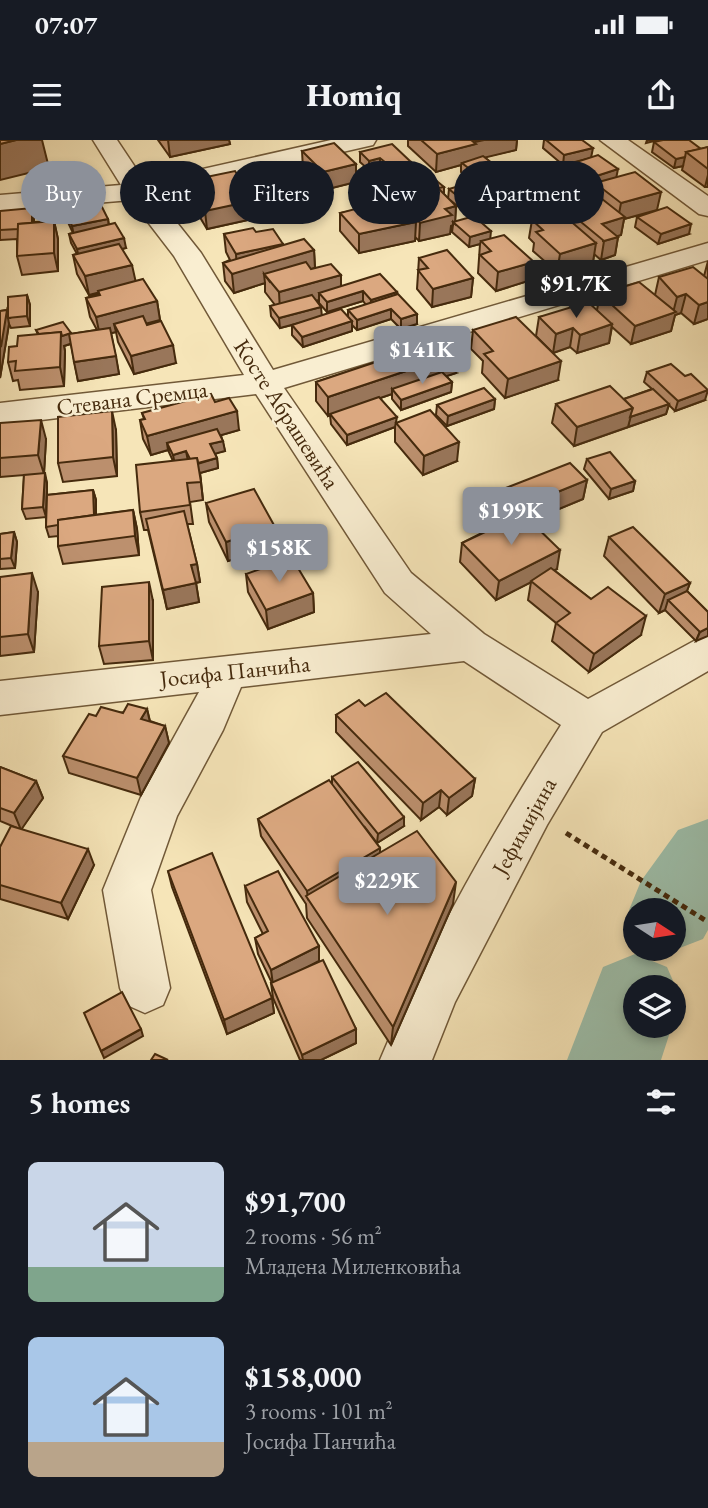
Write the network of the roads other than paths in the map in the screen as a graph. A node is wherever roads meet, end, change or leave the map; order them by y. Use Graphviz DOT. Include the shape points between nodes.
graph roads {
  1 [pos="105,140"];
  2 [pos="363,140"];
  3 [pos="612,140"];
  4 [pos="120,163"];
  5 [pos="215,174"];
  6 [pos="120,193"];
  7 [pos="0,203"];
  8 [pos="708,208"];
  9 [pos="164,224"];
  10 [pos="708,251"];
  11 [pos="265,383"];
  12 [pos="0,414"];
  13 [pos="470,645"];
  14 [pos="708,652"];
  15 [pos="221,673"];
  16 [pos="0,698"];
  17 [pos="587,720"];
  18 [pos="145,988"];
  19 [pos="406,1060"];
  1 -- 4 [label="street, Косте Абрашевића"];
  2 -- 5 [label="street"];
  3 -- 8 [label="street"];
  6 -- 7 [label="street"];
  9 -- 11 [label="street, Косте Абрашевића" via="187,253"];
  10 -- 11 [label="street, Стевана Сремца"];
  11 -- 12 [label="street, Стевана Сремца"];
  11 -- 13 [label="street, Косте Абрашевића" via="397,583"];
  13 -- 15 [label="street, Јосифа Панчића"];
  13 -- 17 [label="street, Косте Абрашевића"];
  14 -- 17 [label="street, Јефимијина"];
  15 -- 16 [label="street, Јосифа Панчића"];
  15 -- 18 [label="street" via="220,692 157,811 127,890"];
  17 -- 19 [label="street, Јефимијина" via="531,811 436,988"];
}
